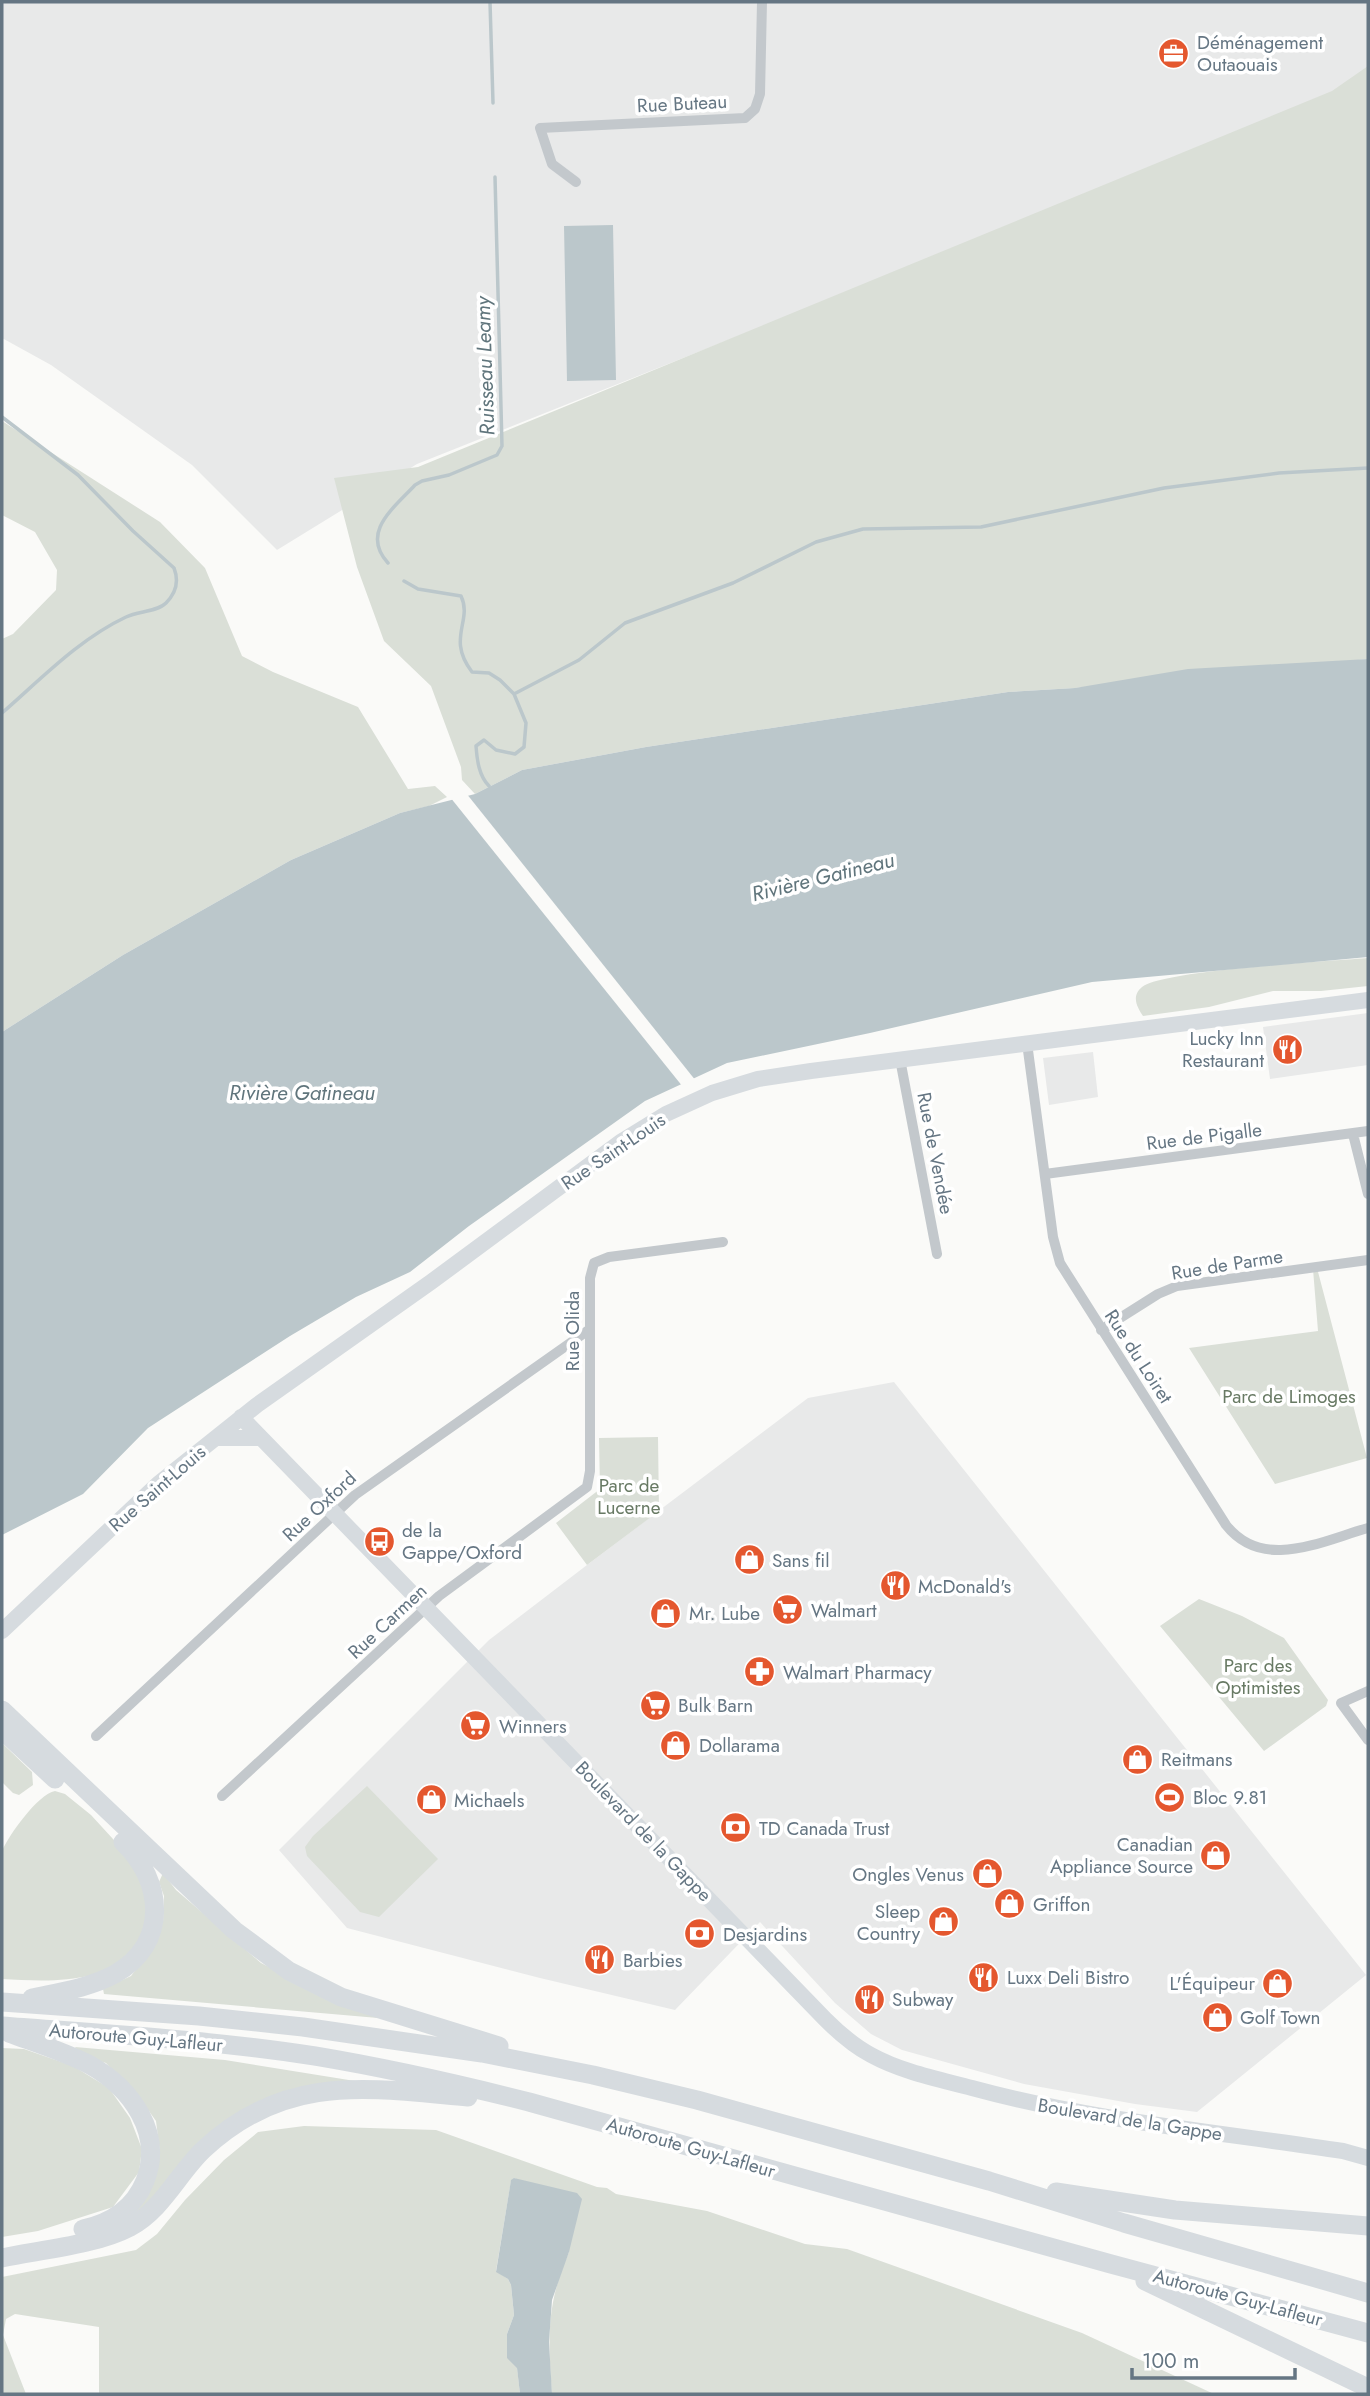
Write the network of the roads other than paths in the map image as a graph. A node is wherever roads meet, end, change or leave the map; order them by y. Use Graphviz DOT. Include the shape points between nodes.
graph roads {
  1 [pos="762,2"];
  2 [pos="576,182"];
  3 [pos="1368,1000"];
  4 [pos="1027,1043"];
  5 [pos="900,1059"];
  6 [pos="1368,1131"];
  7 [pos="1353,1134"];
  8 [pos="1045,1174"];
  9 [pos="1368,1194"];
  10 [pos="723,1242"];
  11 [pos="937,1254"];
  12 [pos="1368,1260"];
  13 [pos="590,1329"];
  14 [pos="1101,1330"];
  15 [pos="241,1418"];
  16 [pos="216,1438"];
  17 [pos="260,1438"];
  18 [pos="587,1487"];
  19 [pos="334,1515"];
  20 [pos="1368,1528"];
  21 [pos="426,1609"];
  22 [pos="2,1631"];
  23 [pos="1368,1691"];
  24 [pos="2,1710"];
  25 [pos="2,1730"];
  26 [pos="96,1736"];
  27 [pos="1368,1740"];
  28 [pos="222,1796"];
  29 [pos="4,2003"];
  30 [pos="2,2028"];
  31 [pos="593,2075"];
  32 [pos="529,2102"];
  33 [pos="1368,2158"];
  34 [pos="989,2181"];
  35 [pos="1368,2226"];
  36 [pos="2,2245"];
  37 [pos="2,2258"];
  38 [pos="1111,2264"];
  39 [pos="1368,2293"];
  40 [pos="1368,2333"];
  41 [pos="1368,2388"];
  1 -- 2 [label="street, Rue Buteau" via="760,94 755,109 745,118 540,128 552,164"];
  3 -- 4 [label="main road, Rue Saint-Louis"];
  4 -- 5 [label="main road, Rue Saint-Louis"];
  4 -- 8 [label="street, Rue du Loiret"];
  5 -- 11 [label="street, Rue de Vendée"];
  5 -- 15 [label="main road, Rue Saint-Louis" via="745,1082 666,1114 600,1156"];
  6 -- 7 [label="street, Rue de Pigalle"];
  7 -- 8 [label="street, Rue de Pigalle"];
  7 -- 9 [label="street"];
  8 -- 14 [label="street, Rue du Loiret" via="1060,1263"];
  10 -- 13 [label="street, Rue Olida" via="600,1259 591,1271"];
  12 -- 14 [label="street, Rue de Parme" via="1177,1286"];
  13 -- 18 [label="street, Rue Olida"];
  13 -- 19 [label="street, Rue Oxford" via="372,1480"];
  14 -- 20 [label="street, Rue du Loiret" via="1226,1525 1241,1540 1260,1549 1281,1551"];
  15 -- 16 [label="main road, Rue Saint-Louis"];
  15 -- 17 [label="main road, Boulevard de la Gappe"];
  16 -- 17 [label="main road"];
  16 -- 22 [label="main road, Rue Saint-Louis" via="158,1484"];
  17 -- 19 [label="main road, Boulevard de la Gappe"];
  18 -- 21 [label="street, Rue Carmen"];
  19 -- 21 [label="main road, Boulevard de la Gappe"];
  19 -- 26 [label="street, Rue Oxford"];
  21 -- 28 [label="street, Rue Carmen"];
  21 -- 33 [label="main road, Boulevard de la Gappe" via="825,2019 870,2054 922,2074 1047,2106"];
  23 -- 27 [label="street" via="1341,1703"];
  24 -- 31 [label="highway" via="234,1930 289,1970 354,2002"];
  25 -- 29 [label="highway" via="136,1855 150,1881 155,1906 146,1943 120,1971 78,1988"];
  29 -- 31 [label="highway, Autoroute Guy-Lafleur" via="303,2027 482,2053"];
  30 -- 32 [label="highway, Autoroute Guy-Lafleur" via="163,2038 285,2052"];
  30 -- 36 [label="highway" via="79,2060 111,2080 141,2114 150,2146 149,2168 140,2191 114,2218 85,2229"];
  31 -- 34 [label="highway, Autoroute Guy-Lafleur"];
  32 -- 37 [label="highway" via="355,2088 287,2099 219,2137 150,2213 132,2226 103,2237"];
  32 -- 38 [label="highway, Autoroute Guy-Lafleur"];
  34 -- 35 [label="highway" via="1175,2210"];
  34 -- 39 [label="highway, Autoroute Guy-Lafleur"];
  38 -- 40 [label="highway, Autoroute Guy-Lafleur"];
  38 -- 41 [label="highway"];
}
